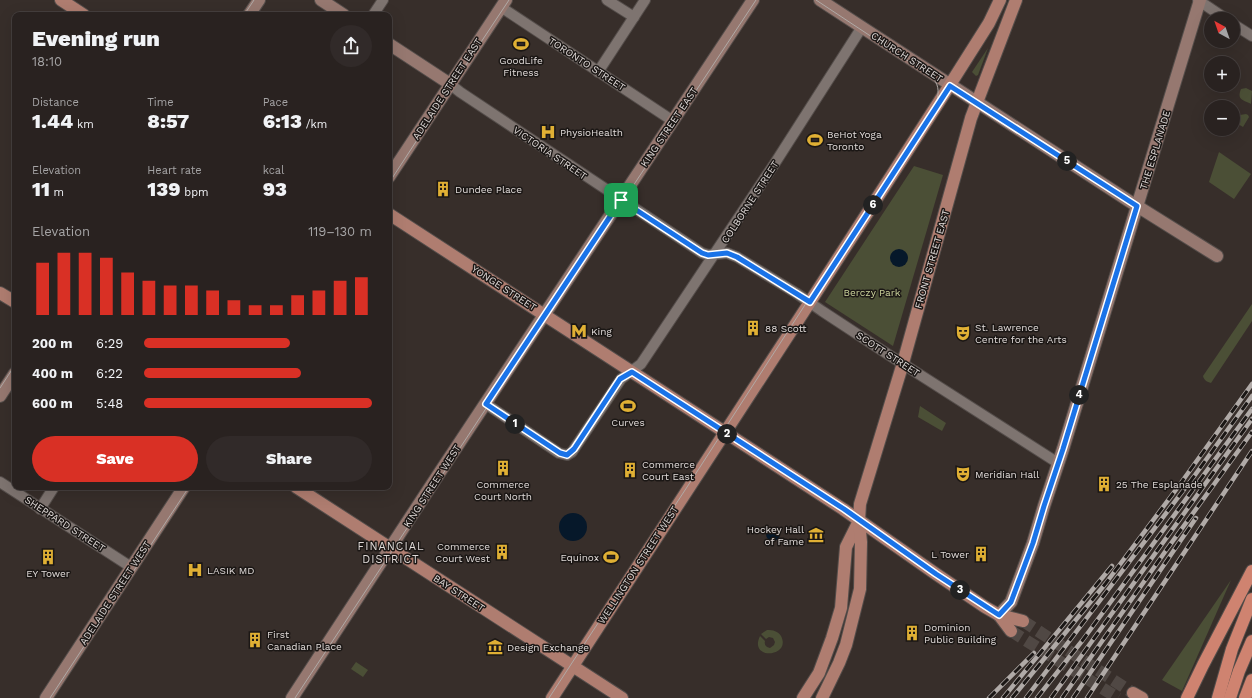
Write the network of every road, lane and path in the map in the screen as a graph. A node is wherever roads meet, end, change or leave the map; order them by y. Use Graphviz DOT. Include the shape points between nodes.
graph roads {
  1 [pos="61,0"];
  2 [pos="259,0"];
  3 [pos="321,0"];
  4 [pos="383,0"];
  5 [pos="607,0"];
  6 [pos="646,0"];
  7 [pos="753,0"];
  8 [pos="820,0"];
  9 [pos="1000,0"];
  10 [pos="1016,0"];
  11 [pos="1199,0"];
  12 [pos="503,4"];
  13 [pos="79,12"];
  14 [pos="251,12"];
  15 [pos="339,12"];
  16 [pos="375,12"];
  17 [pos="1216,12"];
  18 [pos="634,17"];
  19 [pos="862,28"];
  20 [pos="1240,28"];
  21 [pos="1252,35"];
  22 [pos="392,46"];
  23 [pos="598,72"];
  24 [pos="450,84"];
  25 [pos="950,86"];
  26 [pos="977,102"];
  27 [pos="673,121"];
  28 [pos="392,172"];
  29 [pos="621,200"];
  30 [pos="1137,206"];
  31 [pos="392,216"];
  32 [pos="715,254"];
  33 [pos="1216,256"];
  34 [pos="0,293"];
  35 [pos="12,300"];
  36 [pos="810,302"];
  37 [pos="545,315"];
  38 [pos="903,363"];
  39 [pos="632,372"];
  40 [pos="12,378"];
  41 [pos="0,396"];
  42 [pos="486,404"];
  43 [pos="725,433"];
  44 [pos="1058,463"];
  45 [pos="0,482"];
  46 [pos="52,490"];
  47 [pos="182,490"];
  48 [pos="301,490"];
  49 [pos="40,509"];
  50 [pos="859,521"];
  51 [pos="390,549"];
  52 [pos="131,567"];
  53 [pos="1252,571"];
  54 [pos="843,593"];
  55 [pos="858,595"];
  56 [pos="1252,599"];
  57 [pos="999,615"];
  58 [pos="1023,620"];
  59 [pos="1011,631"];
  60 [pos="1252,642"];
  61 [pos="1252,652"];
  62 [pos="572,666"];
  63 [pos="1252,680"];
  64 [pos="810,686"];
  65 [pos="823,696"];
  66 [pos="46,698"];
  67 [pos="292,698"];
  68 [pos="552,698"];
  69 [pos="622,698"];
  70 [pos="802,698"];
  71 [pos="1187,698"];
  72 [pos="1218,698"];
  73 [pos="1230,698"];
  74 [pos="1236,698"];
  75 [pos="1245,698"];
  1 -- 13 [label="main road"];
  2 -- 14 [label="main road"];
  3 -- 15 [label="main road"];
  4 -- 16 [label="street"];
  5 -- 18 [label="street"];
  6 -- 18 [label="street"];
  7 -- 27 [label="main road, KING STREET EAST"];
  8 -- 19 [label="main road, CHURCH STREET"];
  9 -- 25 [label="main road" via="989,23"];
  10 -- 26 [label="main road, FRONT STREET EAST"];
  11 -- 17 [label="street"];
  11 -- 30 [label="main road, THE ESPLANADE"];
  12 -- 23 [label="street, TORONTO STREET"];
  12 -- 24 [label="main road, ADELAIDE STREET EAST"];
  18 -- 23 [label="street"];
  19 -- 25 [label="main road, CHURCH STREET"];
  19 -- 32 [label="street, COLBORNE STREET"];
  20 -- 21 [label="street"];
  22 -- 24 [label="main road, VICTORIA STREET"];
  23 -- 27 [label="street, TORONTO STREET"];
  24 -- 28 [label="main road, ADELAIDE STREET EAST"];
  24 -- 29 [label="street, VICTORIA STREET"];
  25 -- 26 [label="main road, CHURCH STREET"];
  25 -- 36 [label="main road, WELLINGTON STREET WEST"];
  26 -- 30 [label="main road, CHURCH STREET"];
  26 -- 38 [label="main road, FRONT STREET EAST"];
  27 -- 29 [label="main road, KING STREET EAST"];
  29 -- 32 [label="street, VICTORIA STREET" via="702,253"];
  29 -- 37 [label="main road, KING STREET EAST"];
  30 -- 33 [label="main road, CHURCH STREET"];
  30 -- 44 [label="main road, THE ESPLANADE"];
  31 -- 37 [label="main road, YONGE STREET"];
  32 -- 36 [label="street, SCOTT STREET" via="727,253 737,257"];
  32 -- 39 [label="street, COLBORNE STREET" via="641,364"];
  34 -- 35 [label="main road"];
  36 -- 38 [label="street, SCOTT STREET"];
  36 -- 43 [label="main road, WELLINGTON STREET WEST"];
  37 -- 39 [label="main road, YONGE STREET"];
  37 -- 42 [label="main road, KING STREET WEST"];
  38 -- 44 [label="street, SCOTT STREET"];
  38 -- 50 [label="main road, FRONT STREET EAST" via="860,504"];
  39 -- 42 [label="street, COLBORNE STREET" via="620,379 570,454 560,453"];
  39 -- 43 [label="main road, YONGE STREET"];
  40 -- 41 [label="main road"];
  42 -- 51 [label="main road, KING STREET WEST"];
  43 -- 50 [label="main road, YONGE STREET"];
  43 -- 62 [label="main road, WELLINGTON STREET WEST"];
  44 -- 57 [label="main road, THE ESPLANADE" via="1011,602"];
  45 -- 49 [label="street, SHEPPARD STREET"];
  46 -- 49 [label="street"];
  47 -- 52 [label="main road, ADELAIDE STREET WEST"];
  48 -- 51 [label="main road, BAY STREET"];
  49 -- 52 [label="street, SHEPPARD STREET"];
  50 -- 54 [label="main road" via="846,546"];
  50 -- 55 [label="main road" via="861,542"];
  50 -- 57 [label="main road, YONGE STREET"];
  51 -- 62 [label="main road, BAY STREET"];
  51 -- 67 [label="main road, KING STREET WEST"];
  52 -- 66 [label="main road, ADELAIDE STREET WEST"];
  53 -- 71 [label="highway"];
  54 -- 55 [label="main road"];
  54 -- 64 [label="main road" via="832,638 819,672"];
  55 -- 65 [label="main road" via="846,645"];
  56 -- 72 [label="highway" via="1232,649"];
  57 -- 58 [label="main road, YONGE STREET"];
  57 -- 59 [label="main road, YONGE STREET"];
  60 -- 73 [label="highway"];
  61 -- 74 [label="highway"];
  62 -- 68 [label="main road, WELLINGTON STREET WEST"];
  62 -- 69 [label="main road, BAY STREET"];
  63 -- 75 [label="highway"];
  64 -- 65 [label="main road"];
  64 -- 70 [label="main road"];
}
